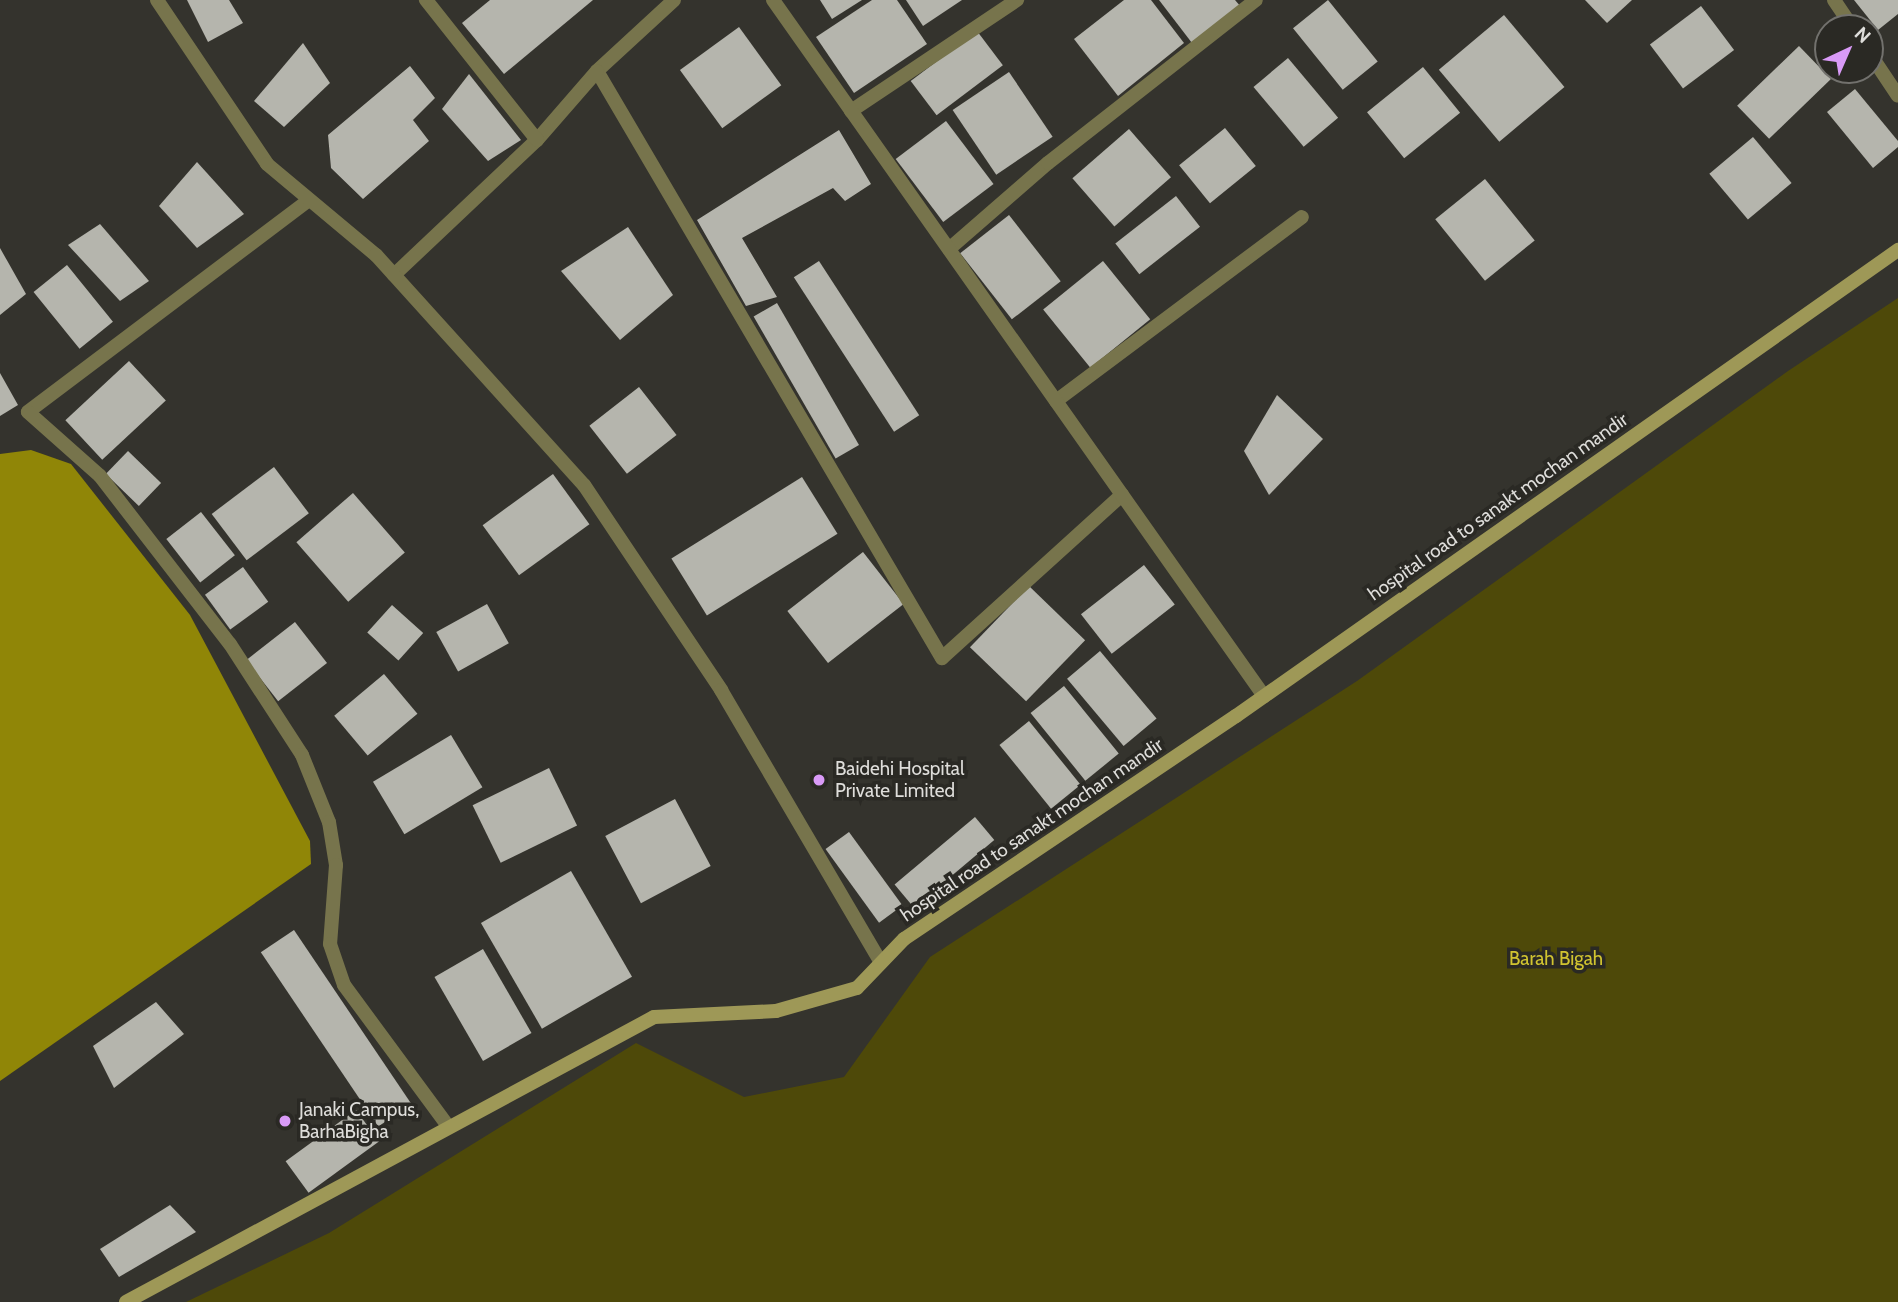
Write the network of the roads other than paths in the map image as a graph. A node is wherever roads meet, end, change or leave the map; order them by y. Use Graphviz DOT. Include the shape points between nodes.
graph roads {
  1 [pos="157,0"];
  2 [pos="426,0"];
  3 [pos="674,0"];
  4 [pos="773,0"];
  5 [pos="1017,0"];
  6 [pos="1256,0"];
  7 [pos="597,71"];
  8 [pos="1884,75"];
  9 [pos="1898,96"];
  10 [pos="851,111"];
  11 [pos="537,140"];
  12 [pos="309,200"];
  13 [pos="1302,217"];
  14 [pos="949,249"];
  15 [pos="1898,250"];
  16 [pos="394,275"];
  17 [pos="1056,401"];
  18 [pos="1122,495"];
  19 [pos="1264,696"];
  20 [pos="881,963"];
  21 [pos="448,1126"];
  22 [pos="126,1302"];
  1 -- 12 [label="street" via="267,164"];
  2 -- 11 [label="street"];
  3 -- 7 [label="street"];
  4 -- 10 [label="street"];
  5 -- 10 [label="street"];
  6 -- 14 [label="street" via="1048,163"];
  7 -- 11 [label="street"];
  7 -- 18 [label="street" via="942,658"];
  8 -- 9 [label="street"];
  10 -- 14 [label="street"];
  11 -- 16 [label="street"];
  12 -- 16 [label="street"];
  12 -- 21 [label="street" via="28,412 100,477 230,644 302,755 329,822 336,865 330,944 344,985"];
  13 -- 17 [label="street"];
  14 -- 17 [label="street"];
  15 -- 19 [label="street, hospital road to sanakt mochan mandir"];
  16 -- 20 [label="street" via="584,485 722,690"];
  17 -- 18 [label="street"];
  18 -- 19 [label="street"];
  19 -- 20 [label="street, hospital road to sanakt mochan mandir" via="904,940"];
  20 -- 21 [label="street, hospital road to sanakt mochan mandir" via="857,988 776,1012 654,1017"];
  21 -- 22 [label="street, hospital road to sanakt mochan mandir" via="357,1180"];
}
